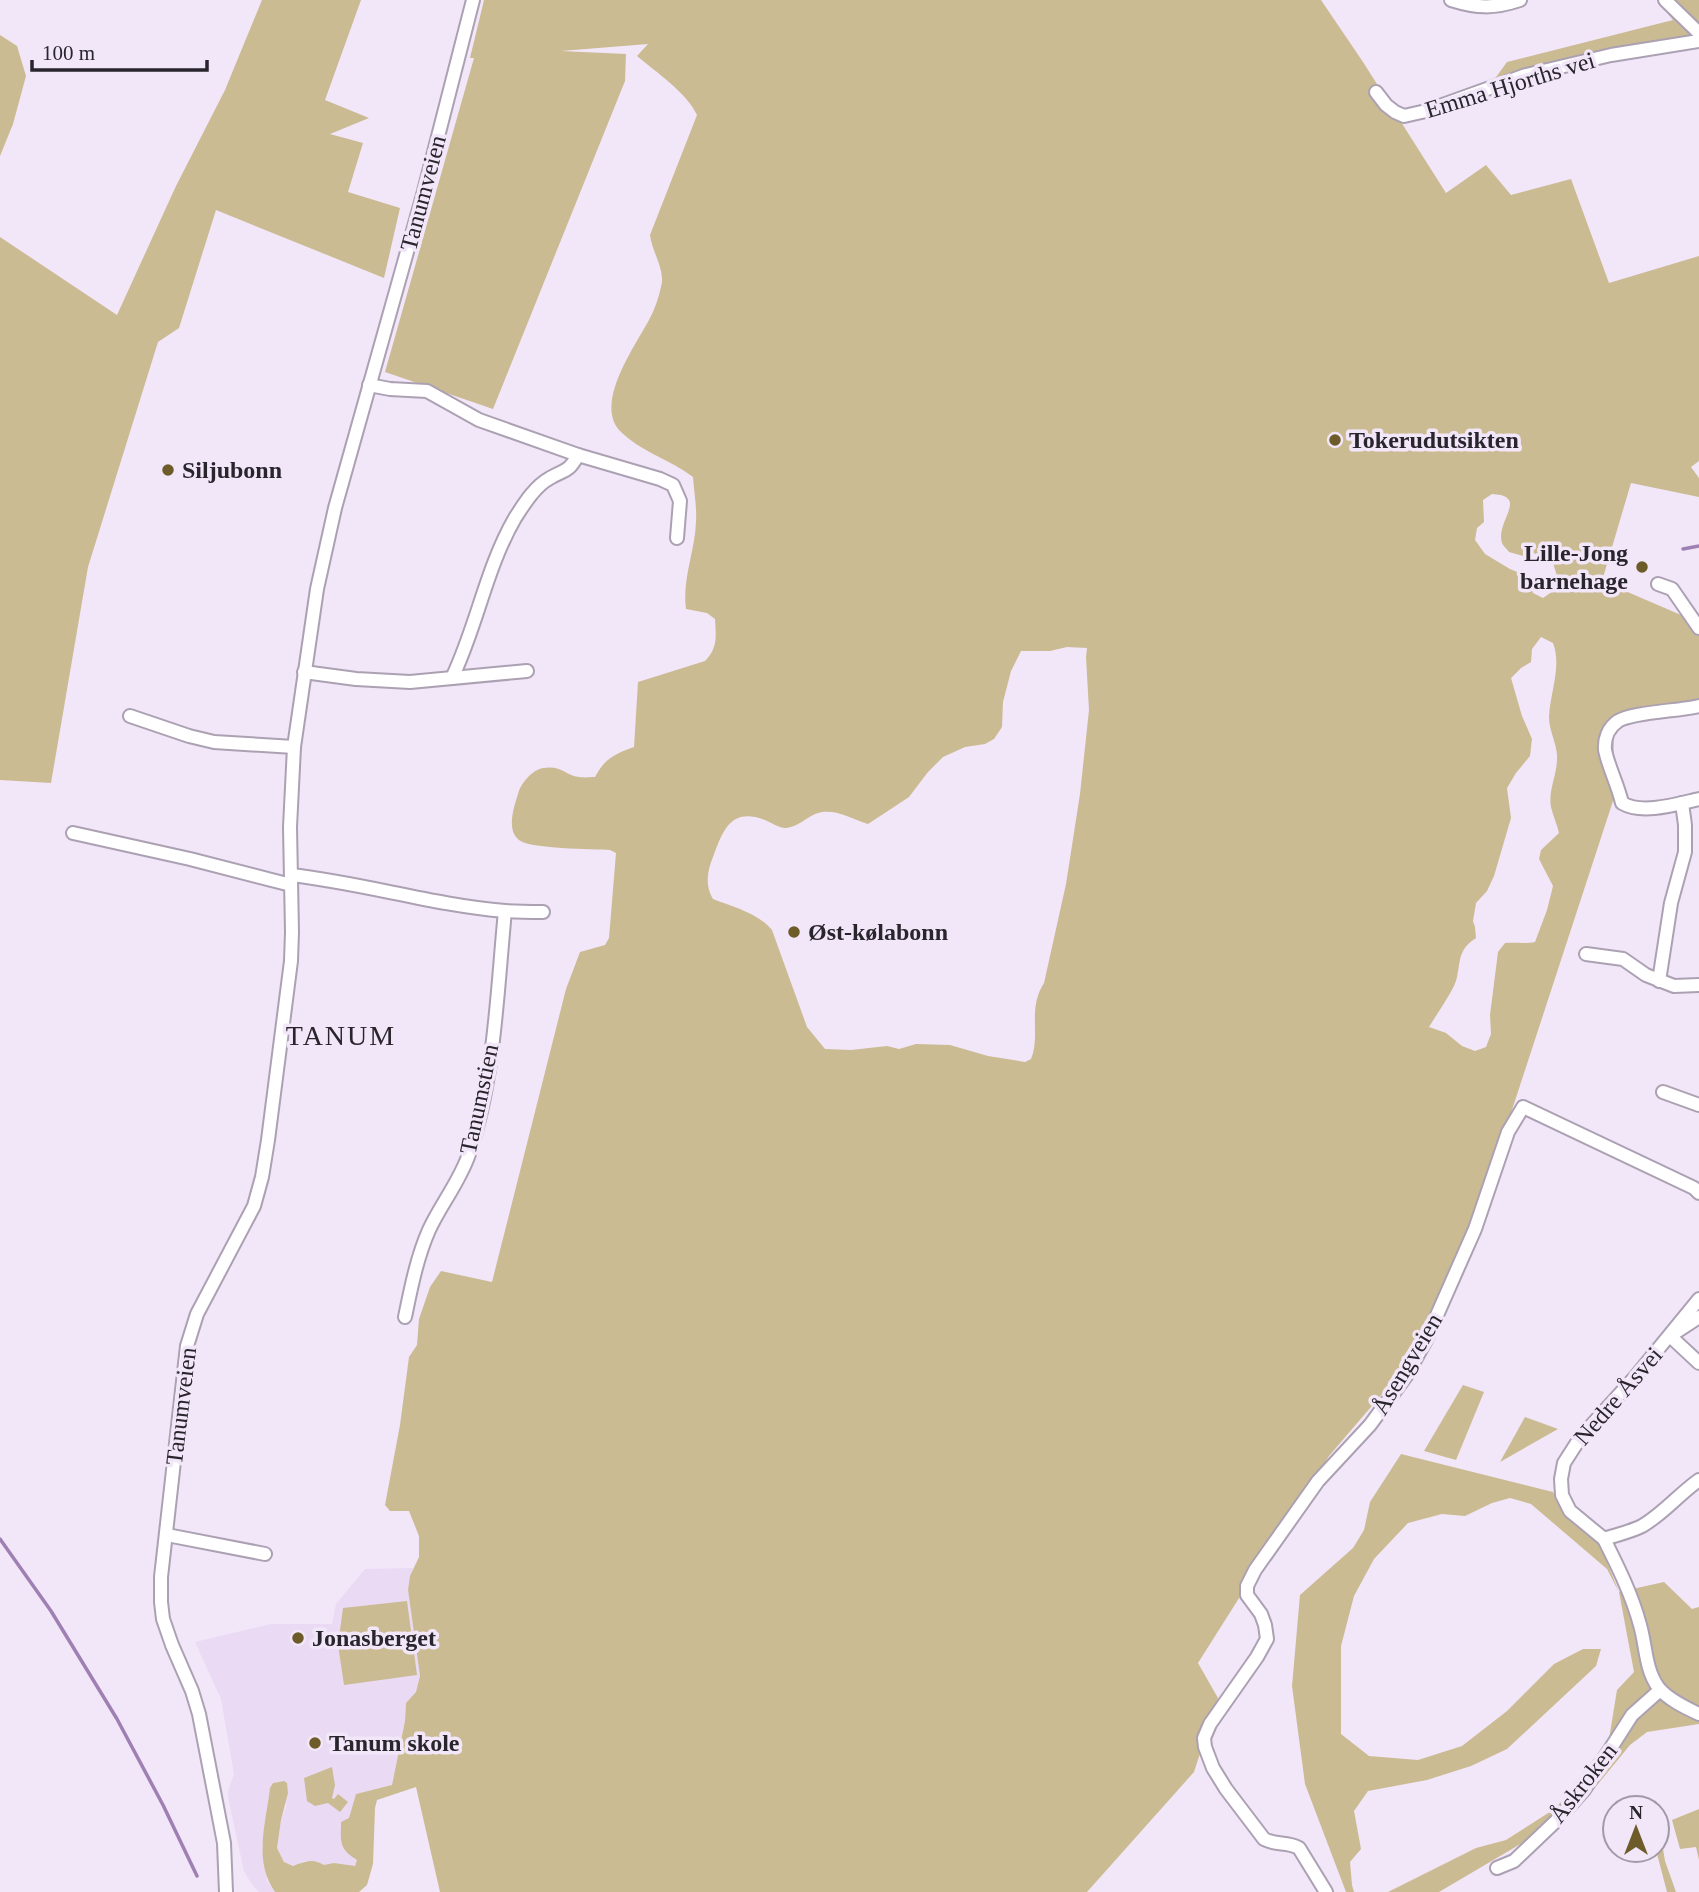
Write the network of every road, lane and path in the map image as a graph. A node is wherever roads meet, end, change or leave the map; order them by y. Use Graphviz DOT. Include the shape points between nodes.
graph roads {
  1 [pos="473,0"];
  2 [pos="1451,0"];
  3 [pos="1520,0"];
  4 [pos="1665,0"];
  5 [pos="1699,33"];
  6 [pos="1699,41"];
  7 [pos="1376,92"];
  8 [pos="369,385"];
  9 [pos="578,455"];
  10 [pos="677,538"];
  11 [pos="1658,584"];
  12 [pos="1699,628"];
  13 [pos="527,671"];
  14 [pos="304,672"];
  15 [pos="452,678"];
  16 [pos="1699,706"];
  17 [pos="130,716"];
  18 [pos="295,747"];
  19 [pos="1699,799"];
  20 [pos="1682,803"];
  21 [pos="73,833"];
  22 [pos="291,880"];
  23 [pos="505,911"];
  24 [pos="543,912"];
  25 [pos="1586,954"];
  26 [pos="1659,981"];
  27 [pos="1699,985"];
  28 [pos="1663,1092"];
  29 [pos="1699,1105"];
  30 [pos="1699,1193"];
  31 [pos="1699,1299"];
  32 [pos="405,1317"];
  33 [pos="1699,1317"];
  34 [pos="1670,1336"];
  35 [pos="1699,1363"];
  36 [pos="1699,1480"];
  37 [pos="167,1535"];
  38 [pos="1604,1539"];
  39 [pos="265,1554"];
  40 [pos="1660,1690"];
  41 [pos="1699,1714"];
  42 [pos="1497,1868"];
  43 [pos="226,1892"];
  44 [pos="1325,1892"];
  1 -- 8 [label="street, Tanumveien"];
  2 -- 3 [label="street" via="1492,7"];
  4 -- 5 [label="street"];
  6 -- 7 [label="street, Emma Hjorths vei" via="1537,72 1404,116"];
  8 -- 9 [label="street" via="427,391 479,420"];
  8 -- 14 [label="street, Tanumveien" via="328,536"];
  9 -- 10 [label="street" via="673,485 680,501"];
  9 -- 15 [label="street" via="565,472 549,478 532,494 515,519"];
  11 -- 12 [label="street" via="1672,589"];
  13 -- 15 [label="street"];
  14 -- 15 [label="street" via="410,682"];
  14 -- 18 [label="street, Tanumveien"];
  16 -- 20 [label="street" via="1618,720 1605,739 1622,803 1640,810"];
  17 -- 18 [label="street" via="214,742"];
  18 -- 22 [label="street, Tanumveien"];
  19 -- 20 [label="street"];
  20 -- 26 [label="street" via="1685,852 1671,903"];
  21 -- 22 [label="street"];
  22 -- 23 [label="street" via="326,879"];
  22 -- 37 [label="street, Tanumveien" via="291,961 262,1177 254,1206 189,1337"];
  23 -- 24 [label="street"];
  23 -- 32 [label="street, Tanumstien" via="479,1121 468,1158 429,1230"];
  25 -- 26 [label="street" via="1623,959"];
  26 -- 27 [label="street"];
  28 -- 29 [label="street"];
  30 -- 44 [label="street, Åsengveien" via="1523,1107 1508,1132 1475,1229 1406,1376 1370,1425 1318,1481 1255,1570 1247,1595 1261,1615 1267,1639 1210,1724 1205,1747 1226,1789 1264,1839 1299,1848"];
  31 -- 34 [label="street, Nedre Åsvei"];
  33 -- 34 [label="street"];
  34 -- 35 [label="street"];
  34 -- 38 [label="street, Nedre Åsvei" via="1580,1438 1564,1463 1562,1495 1570,1511"];
  36 -- 38 [label="street" via="1640,1527"];
  37 -- 39 [label="street"];
  37 -- 43 [label="street, Tanumveien" via="163,1619 199,1714 224,1843"];
  38 -- 40 [label="street" via="1630,1594 1649,1670"];
  40 -- 41 [label="street"];
  40 -- 42 [label="street, Åskroken" via="1632,1715 1584,1790 1556,1821 1514,1861"];
}
